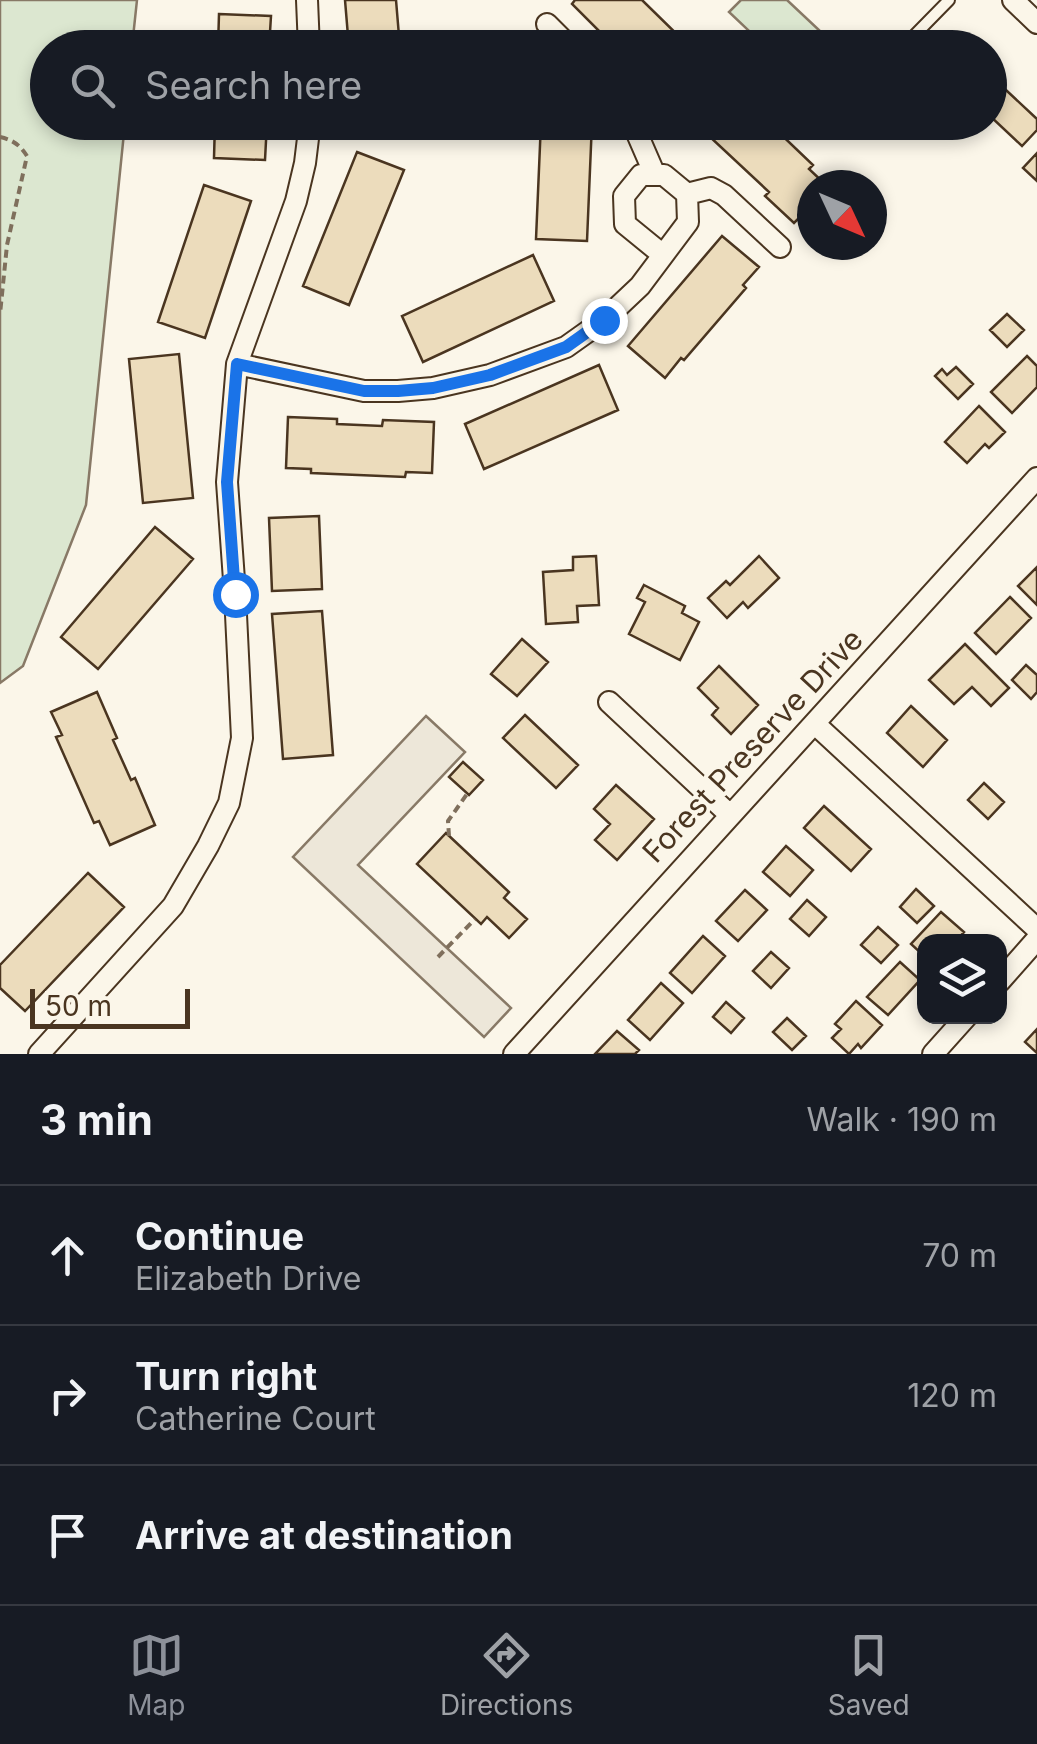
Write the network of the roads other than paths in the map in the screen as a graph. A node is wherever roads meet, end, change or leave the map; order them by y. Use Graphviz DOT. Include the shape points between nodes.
graph roads {
  1 [pos="307,0"];
  2 [pos="949,0"];
  3 [pos="1014,0"];
  4 [pos="1034,15"];
  5 [pos="547,24"];
  6 [pos="308,30"];
  7 [pos="553,30"];
  8 [pos="920,30"];
  9 [pos="308,140"];
  10 [pos="639,140"];
  11 [pos="654,176"];
  12 [pos="687,194"];
  13 [pos="780,248"];
  14 [pos="663,255"];
  15 [pos="237,364"];
  16 [pos="1037,478"];
  17 [pos="609,702"];
  18 [pos="815,724"];
  19 [pos="730,815"];
  20 [pos="1037,929"];
  21 [pos="1037,939"];
  22 [pos="1007,973"];
  23 [pos="960,1024"];
  24 [pos="39,1054"];
  25 [pos="514,1054"];
  26 [pos="933,1054"];
  1 -- 6 [label="street"];
  2 -- 8 [label="lane"];
  3 -- 4 [label="street"];
  5 -- 7 [label="street"];
  9 -- 15 [label="street" via="296,202"];
  10 -- 11 [label="street"];
  11 -- 12 [label="street"];
  11 -- 14 [label="street" via="641,176 624,196 625,224"];
  12 -- 13 [label="street" via="712,188"];
  12 -- 14 [label="street" via="688,222"];
  14 -- 15 [label="street" via="640,286 566,347 490,375 433,388 364,391"];
  15 -- 24 [label="street" via="227,482 242,738 228,803 173,906"];
  16 -- 18 [label="street, Forest Preserve Drive"];
  17 -- 19 [label="street"];
  18 -- 19 [label="street, Forest Preserve Drive"];
  18 -- 20 [label="street"];
  19 -- 25 [label="street, Forest Preserve Drive"];
  21 -- 22 [label="street"];
  23 -- 26 [label="street"];
}
